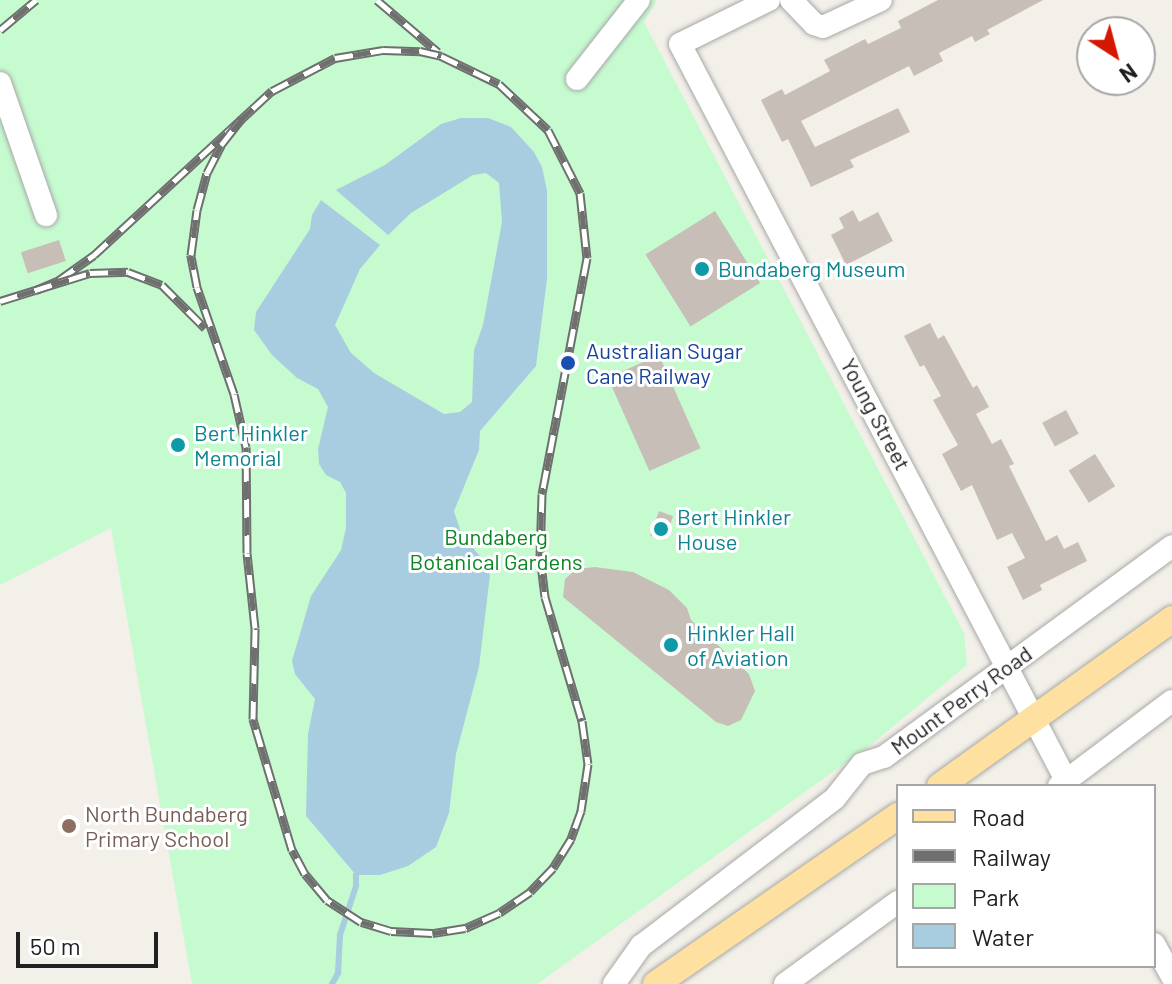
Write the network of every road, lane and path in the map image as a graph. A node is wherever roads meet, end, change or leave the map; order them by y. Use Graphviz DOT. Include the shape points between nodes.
graph roads {
  1 [pos="639,0"];
  2 [pos="769,0"];
  3 [pos="791,0"];
  4 [pos="881,0"];
  5 [pos="577,79"];
  6 [pos="0,83"];
  7 [pos="46,215"];
  8 [pos="1172,546"];
  9 [pos="1172,619"];
  10 [pos="1009,666"];
  11 [pos="1172,701"];
  12 [pos="1035,720"];
  13 [pos="943,784"];
  14 [pos="1065,784"];
  15 [pos="896,817"];
  16 [pos="896,903"];
  17 [pos="1156,948"];
  18 [pos="1172,977"];
  19 [pos="614,984"];
  20 [pos="656,984"];
  21 [pos="785,984"];
  1 -- 5 [label="street"];
  2 -- 10 [label="street, Young Street" via="680,44"];
  3 -- 4 [label="street" via="823,27"];
  6 -- 7 [label="street"];
  8 -- 10 [label="street, Mount Perry Road"];
  9 -- 12 [label="main road"];
  10 -- 12 [label="street, Young Street"];
  10 -- 19 [label="street, Mount Perry Road" via="884,757 862,764 835,798 641,946"];
  11 -- 14 [label="street"];
  12 -- 13 [label="main road"];
  12 -- 14 [label="street, Young Street"];
  15 -- 20 [label="main road"];
  16 -- 21 [label="street"];
  17 -- 18 [label="street"];
}
